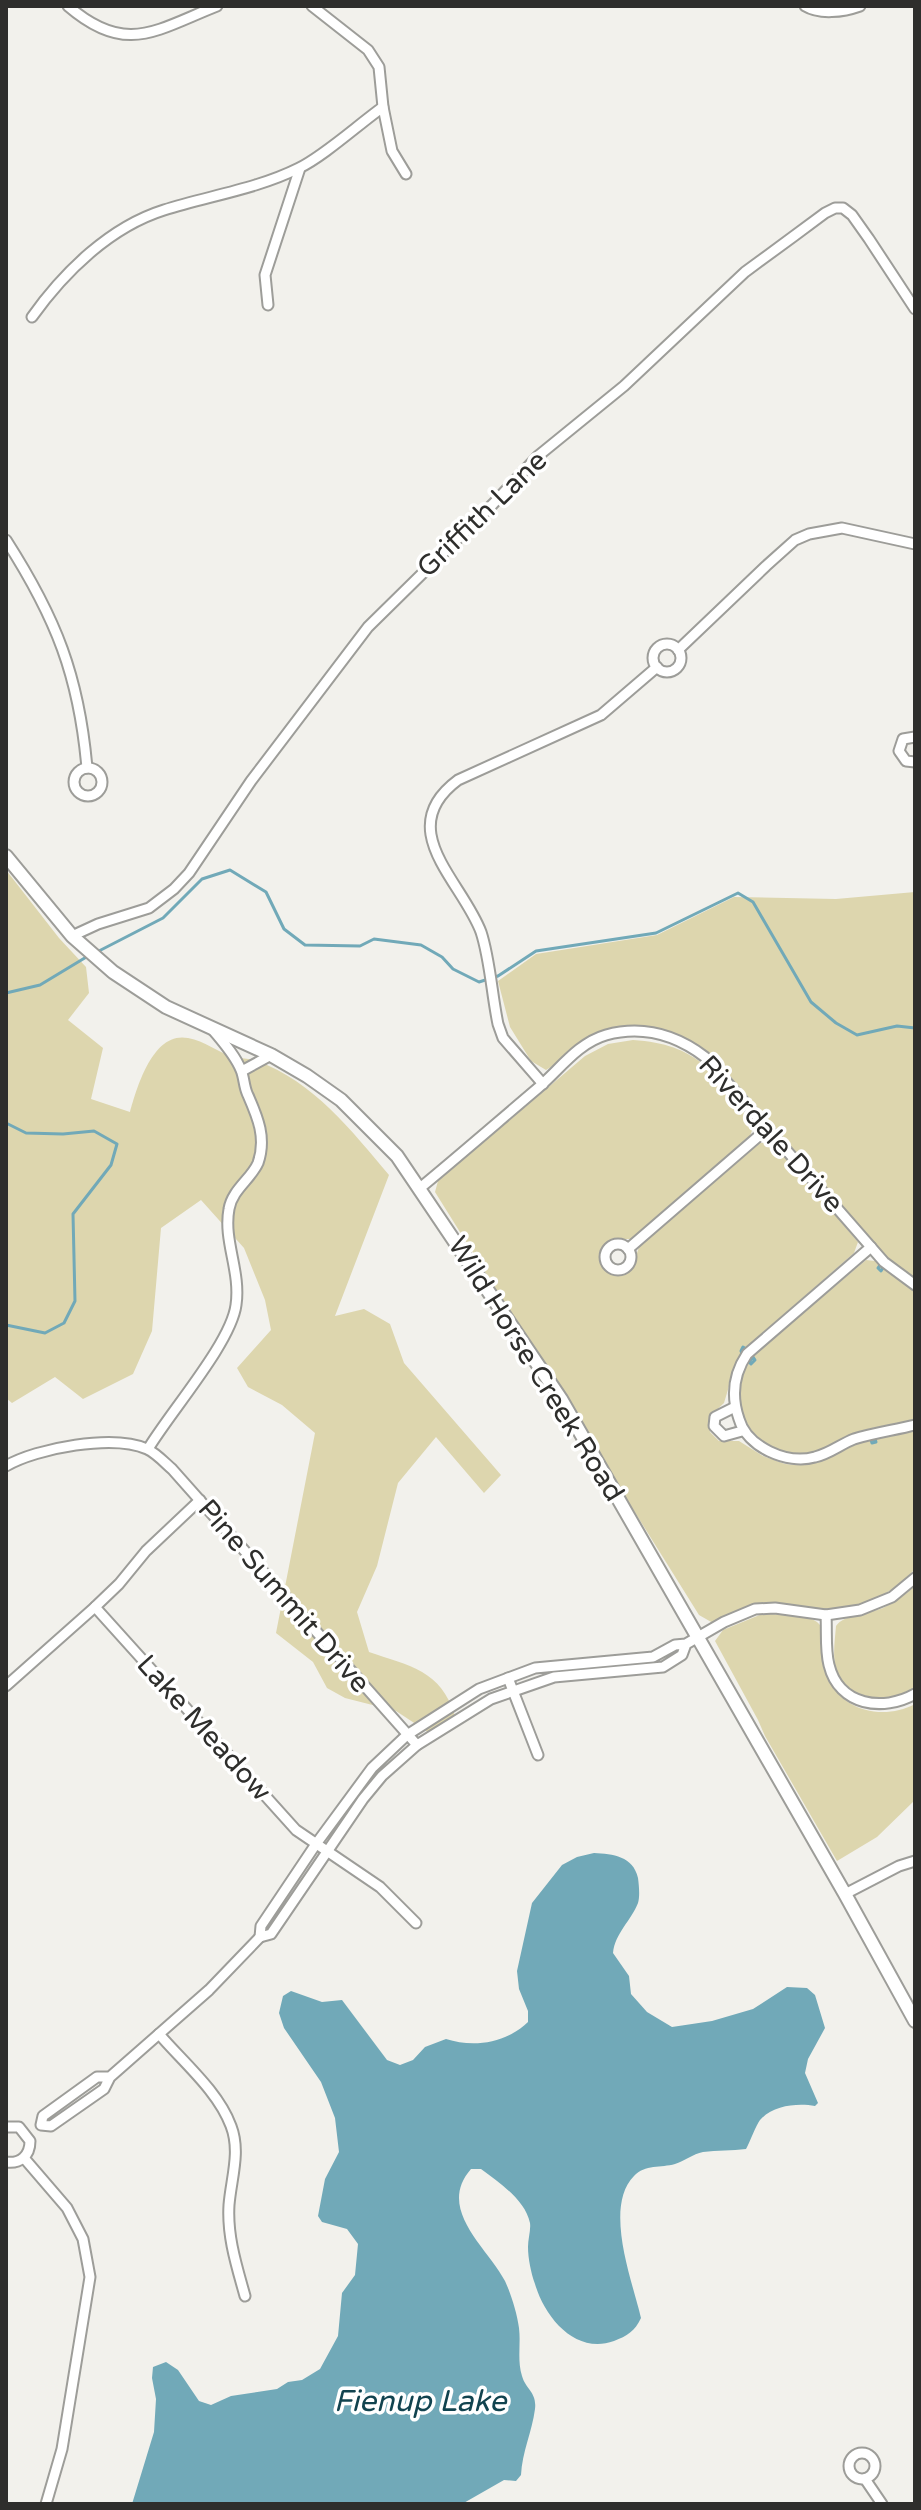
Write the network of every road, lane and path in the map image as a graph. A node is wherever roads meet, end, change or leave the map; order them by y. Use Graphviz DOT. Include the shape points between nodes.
graph roads {
  1 [pos="68,6"];
  2 [pos="217,6"];
  3 [pos="312,6"];
  4 [pos="805,6"];
  5 [pos="860,6"];
  6 [pos="828,8"];
  7 [pos="383,107"];
  8 [pos="300,168"];
  9 [pos="406,174"];
  10 [pos="268,305"];
  11 [pos="915,309"];
  12 [pos="32,317"];
  13 [pos="6,540"];
  14 [pos="915,544"];
  15 [pos="678,650"];
  16 [pos="657,667"];
  17 [pos="915,737"];
  18 [pos="915,762"];
  19 [pos="87,768"];
  20 [pos="6,856"];
  21 [pos="76,939"];
  22 [pos="212,1029"];
  23 [pos="271,1055"];
  24 [pos="242,1071"];
  25 [pos="543,1084"];
  26 [pos="768,1128"];
  27 [pos="420,1188"];
  28 [pos="871,1247"];
  29 [pos="628,1249"];
  30 [pos="915,1285"];
  31 [pos="735,1407"];
  32 [pos="915,1425"];
  33 [pos="742,1431"];
  34 [pos="148,1449"];
  35 [pos="6,1466"];
  36 [pos="200,1500"];
  37 [pos="915,1578"];
  38 [pos="95,1607"];
  39 [pos="826,1615"];
  40 [pos="692,1641"];
  41 [pos="508,1678"];
  42 [pos="6,1686"];
  43 [pos="513,1691"];
  44 [pos="915,1694"];
  45 [pos="407,1735"];
  46 [pos="417,1745"];
  47 [pos="538,1755"];
  48 [pos="316,1844"];
  49 [pos="327,1851"];
  50 [pos="915,1861"];
  51 [pos="845,1894"];
  52 [pos="416,1923"];
  53 [pos="260,1937"];
  54 [pos="915,2021"];
  55 [pos="159,2034"];
  56 [pos="6,2127"];
  57 [pos="28,2136"];
  58 [pos="24,2158"];
  59 [pos="6,2162"];
  60 [pos="245,2296"];
  61 [pos="865,2479"];
  62 [pos="46,2504"];
  63 [pos="882,2504"];
  1 -- 2 [label="street" via="91,23 127,36 149,33"];
  3 -- 7 [label="street" via="368,50 382,76"];
  4 -- 6 [label="street" via="814,11"];
  5 -- 6 [label="street"];
  7 -- 8 [label="street"];
  7 -- 9 [label="street" via="392,151"];
  8 -- 10 [label="street" via="265,275"];
  8 -- 12 [label="street" via="161,211 117,232 71,272"];
  11 -- 21 [label="street, Griffith Lane" via="843,208 825,213 745,272 613,395 538,456 368,627 174,889 149,908 98,924"];
  13 -- 19 [label="street" via="60,637 79,703"];
  14 -- 15 [label="street" via="842,528 795,540"];
  15 -- 16 [label="street" via="676,669"];
  15 -- 16 [label="street" via="671,645 658,648 653,660"];
  16 -- 25 [label="street" via="601,715 470,773 440,795 430,819 433,848 481,933 503,1038"];
  17 -- 18 [label="street" via="903,739 899,751 906,761"];
  20 -- 21 [label="main road, Wild Horse Creek Road"];
  21 -- 22 [label="main road, Wild Horse Creek Road" via="113,972"];
  22 -- 23 [label="main road, Wild Horse Creek Road"];
  22 -- 24 [label="street"];
  23 -- 24 [label="street"];
  23 -- 27 [label="main road, Wild Horse Creek Road" via="341,1100 397,1156"];
  24 -- 34 [label="street" via="262,1137 257,1164 230,1205 227,1232 236,1267 236,1306 226,1333"];
  25 -- 26 [label="street, Riverdale Drive" via="579,1048 600,1038 628,1032 665,1034 705,1057"];
  25 -- 27 [label="street, Riverdale Drive"];
  26 -- 28 [label="street, Riverdale Drive"];
  26 -- 29 [label="street"];
  27 -- 40 [label="main road, Wild Horse Creek Road" via="561,1399"];
  28 -- 30 [label="street, Riverdale Drive"];
  28 -- 31 [label="street" via="747,1354 735,1378"];
  31 -- 33 [label="street"];
  31 -- 33 [label="street" via="718,1414 714,1426 724,1436"];
  32 -- 33 [label="street" via="853,1439 807,1459 774,1453"];
  34 -- 35 [label="street" via="114,1443 67,1448 21,1457"];
  34 -- 36 [label="street, Pine Summit Drive"];
  36 -- 38 [label="street"];
  36 -- 45 [label="street, Pine Summit Drive"];
  37 -- 39 [label="street" via="877,1604"];
  38 -- 42 [label="street"];
  38 -- 48 [label="street, Lake Meadow" via="296,1830"];
  39 -- 40 [label="street" via="755,1609"];
  39 -- 44 [label="street" via="829,1664 846,1692 875,1705"];
  40 -- 41 [label="street" via="653,1657 535,1668"];
  40 -- 43 [label="street" via="663,1667 554,1677"];
  40 -- 51 [label="main road, Wild Horse Creek Road"];
  41 -- 43 [label="street"];
  41 -- 45 [label="street" via="479,1689"];
  43 -- 46 [label="street"];
  43 -- 47 [label="street"];
  45 -- 46 [label="street, Pine Summit Drive"];
  45 -- 48 [label="street" via="372,1768"];
  46 -- 49 [label="street" via="382,1776"];
  48 -- 49 [label="street, Lake Meadow"];
  48 -- 53 [label="street" via="261,1926"];
  49 -- 52 [label="street, Lake Meadow" via="380,1887"];
  49 -- 53 [label="street" via="271,1934"];
  50 -- 51 [label="street"];
  51 -- 54 [label="main road, Wild Horse Creek Road"];
  53 -- 55 [label="street"];
  55 -- 57 [label="street" via="110,2077 97,2077 43,2116"];
  55 -- 60 [label="street" via="222,2108 232,2128 236,2158 229,2207 231,2245"];
  56 -- 57 [label="street" via="19,2127"];
  57 -- 58 [label="street" via="30,2148"];
  58 -- 59 [label="street"];
  58 -- 62 [label="street" via="67,2208 83,2239 90,2277 62,2449"];
  61 -- 63 [label="street"];
}
